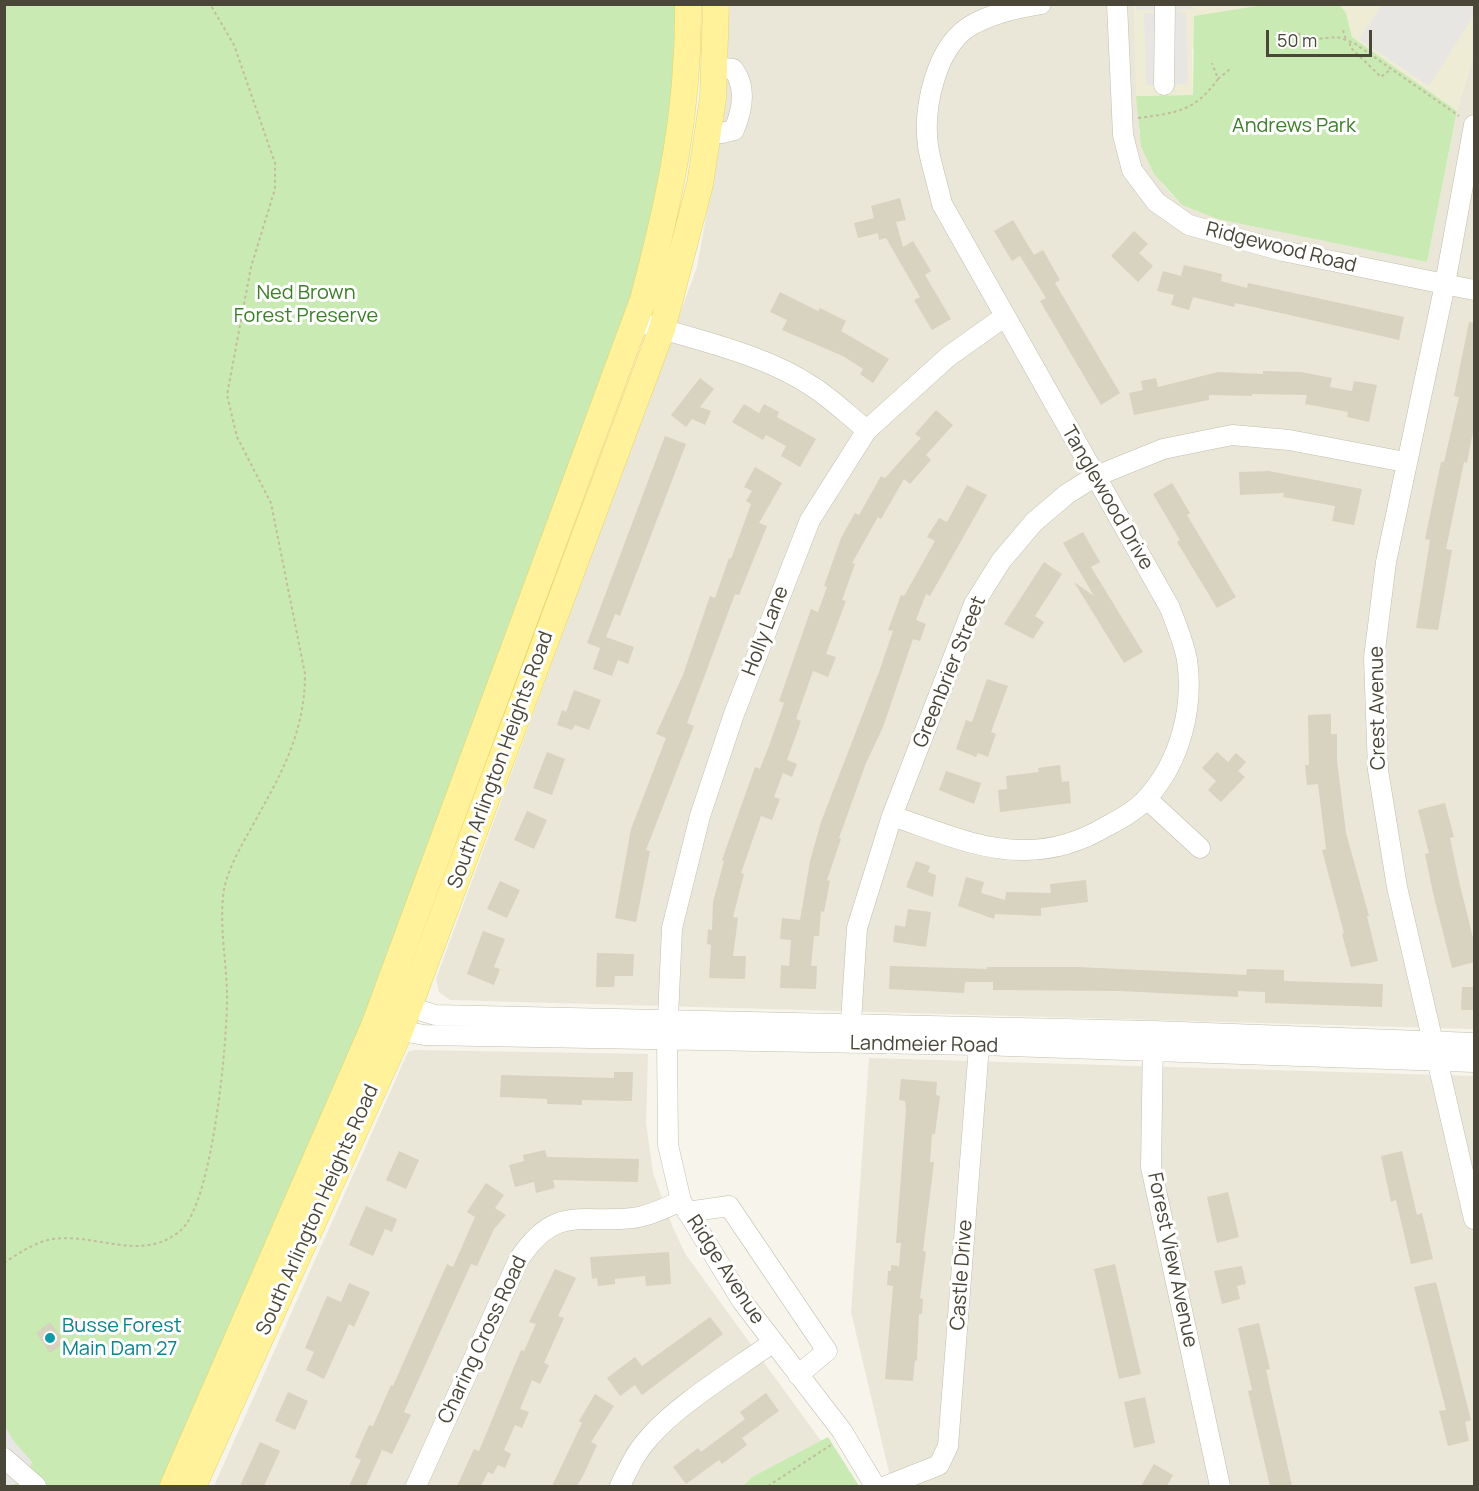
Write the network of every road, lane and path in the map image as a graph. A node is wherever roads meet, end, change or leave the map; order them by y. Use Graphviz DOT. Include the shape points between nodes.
graph roads {
  1 [pos="210,4"];
  2 [pos="688,4"];
  3 [pos="716,4"];
  4 [pos="1041,4"];
  5 [pos="1117,4"];
  6 [pos="1164,4"];
  7 [pos="1343,30"];
  8 [pos="1298,33"];
  9 [pos="1348,41"];
  10 [pos="1212,63"];
  11 [pos="1230,69"];
  12 [pos="1391,69"];
  13 [pos="1218,79"];
  14 [pos="1164,85"];
  15 [pos="1133,118"];
  16 [pos="1467,120"];
  17 [pos="1445,284"];
  18 [pos="1474,290"];
  19 [pos="1004,317"];
  20 [pos="635,321"];
  21 [pos="662,329"];
  22 [pos="867,430"];
  23 [pos="1405,462"];
  24 [pos="1095,477"];
  25 [pos="1148,799"];
  26 [pos="892,816"];
  27 [pos="1200,848"];
  28 [pos="384,998"];
  29 [pos="409,1007"];
  30 [pos="374,1026"];
  31 [pos="667,1030"];
  32 [pos="399,1033"];
  33 [pos="850,1034"];
  34 [pos="980,1036"];
  35 [pos="1153,1041"];
  36 [pos="1432,1042"];
  37 [pos="1474,1043"];
  38 [pos="1439,1060"];
  39 [pos="1474,1062"];
  40 [pos="684,1206"];
  41 [pos="1474,1219"];
  42 [pos="4,1263"];
  43 [pos="772,1342"];
  44 [pos="798,1375"];
  45 [pos="836,1442"];
  46 [pos="4,1458"];
  47 [pos="36,1486"];
  48 [pos="172,1486"];
  49 [pos="193,1486"];
  50 [pos="416,1486"];
  51 [pos="620,1486"];
  52 [pos="768,1486"];
  53 [pos="875,1486"];
  54 [pos="886,1486"];
  55 [pos="1220,1486"];
  1 -- 42 [label="path" via="234,45 275,163 275,189 250,267 226,395 237,437 271,503 305,674 305,702 285,767 235,857 223,894 227,1028 215,1118 195,1210 181,1229 160,1242 131,1247 72,1239 46,1241"];
  2 -- 20 [label="main road, South Arlington Heights Road" via="687,81 678,152 668,206"];
  3 -- 21 [label="main road, South Arlington Heights Road" via="714,67 700,184"];
  4 -- 19 [label="street, Tanglewood Drive" via="990,16 965,30 939,63 928,102 928,145 942,204"];
  5 -- 17 [label="street, Ridgewood Road" via="1123,135 1132,170 1156,202 1189,225 1283,251"];
  6 -- 14 [label="street"];
  7 -- 9 [label="path"];
  8 -- 9 [label="path" via="1306,40"];
  9 -- 12 [label="path"];
  9 -- 12 [label="path" via="1381,77"];
  10 -- 13 [label="path"];
  11 -- 13 [label="path"];
  12 -- 16 [label="path"];
  13 -- 15 [label="path" via="1194,106"];
  16 -- 17 [label="street, Crest Avenue"];
  17 -- 18 [label="street, Ridgewood Road"];
  17 -- 23 [label="street, Crest Avenue"];
  19 -- 22 [label="street, Holly Lane" via="949,356"];
  19 -- 24 [label="street, Tanglewood Drive"];
  20 -- 21 [label="street"];
  20 -- 28 [label="main road, South Arlington Heights Road"];
  21 -- 22 [label="street" via="798,378"];
  21 -- 29 [label="main road, South Arlington Heights Road"];
  22 -- 31 [label="street, Holly Lane" via="799,543 734,714 700,816 675,909"];
  23 -- 24 [label="street, Greenbrier Street" via="1290,440 1232,435 1163,449"];
  23 -- 36 [label="street, Crest Avenue" via="1386,562 1374,658 1378,770 1397,887"];
  24 -- 25 [label="street, Tanglewood Drive" via="1170,608 1186,659 1189,685 1181,738 1169,768"];
  24 -- 26 [label="street, Greenbrier Street" via="1034,522 1001,561 974,604"];
  25 -- 26 [label="street, Tanglewood Drive" via="1087,837 1054,848 1026,850 977,844"];
  25 -- 27 [label="street"];
  26 -- 33 [label="street, Greenbrier Street" via="857,927"];
  28 -- 29 [label="street, Landmeier Road"];
  28 -- 30 [label="main road, South Arlington Heights Road"];
  29 -- 31 [label="street, Landmeier Road" via="435,1015"];
  29 -- 32 [label="main road, South Arlington Heights Road"];
  30 -- 32 [label="street, Landmeier Road"];
  30 -- 48 [label="main road, South Arlington Heights Road"];
  31 -- 32 [label="street, Landmeier Road"];
  31 -- 33 [label="street, Landmeier Road"];
  31 -- 40 [label="street, Ridge Avenue" via="668,1145"];
  32 -- 49 [label="main road, South Arlington Heights Road"];
  33 -- 34 [label="street, Landmeier Road"];
  34 -- 35 [label="street, Landmeier Road"];
  34 -- 54 [label="street, Castle Drive" via="948,1446 939,1465"];
  35 -- 36 [label="street, Landmeier Road"];
  35 -- 38 [label="street, Landmeier Road"];
  35 -- 55 [label="street, Forest View Avenue" via="1151,1167"];
  36 -- 37 [label="street, Landmeier Road"];
  36 -- 38 [label="street, Crest Avenue"];
  38 -- 39 [label="street, Landmeier Road"];
  38 -- 41 [label="street, Crest Avenue"];
  40 -- 43 [label="street, Ridge Avenue" via="706,1246"];
  40 -- 44 [label="street, Charing Cross Road" via="729,1206 827,1352"];
  40 -- 50 [label="street, Charing Cross Road" via="647,1216 566,1220 551,1225 533,1239 519,1259"];
  43 -- 44 [label="street, Ridge Avenue"];
  43 -- 51 [label="street" via="654,1432 633,1459"];
  44 -- 53 [label="street, Ridge Avenue" via="842,1431"];
  45 -- 52 [label="path"];
  46 -- 47 [label="street"];
}
